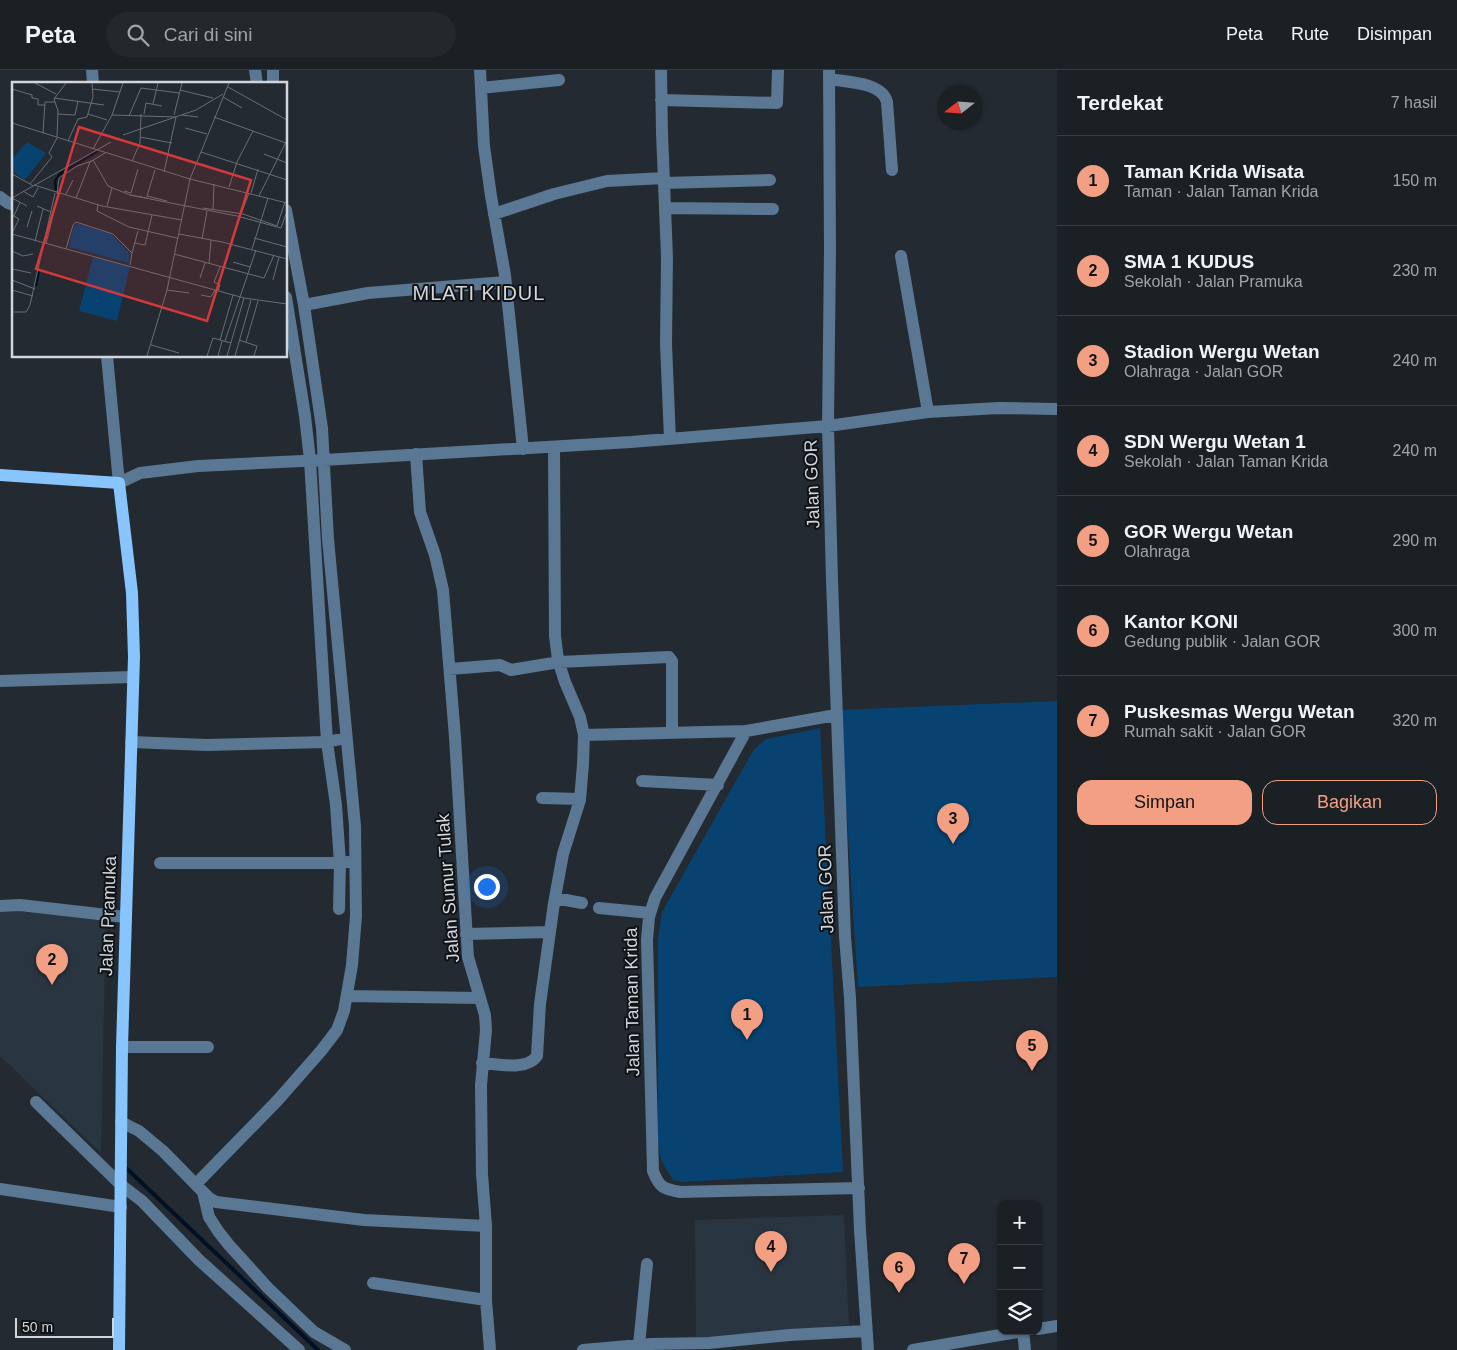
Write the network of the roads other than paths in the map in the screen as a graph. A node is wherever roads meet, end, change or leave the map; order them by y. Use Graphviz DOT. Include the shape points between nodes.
graph roads {
  1 [pos="480,70"];
  2 [pos="661,70"];
  3 [pos="778,70"];
  4 [pos="829,75"];
  5 [pos="559,80"];
  6 [pos="481,88"];
  7 [pos="661,100"];
  8 [pos="892,170"];
  9 [pos="664,180"];
  10 [pos="770,180"];
  11 [pos="0,197"];
  12 [pos="12,204"];
  13 [pos="665,208"];
  14 [pos="773,209"];
  15 [pos="494,214"];
  16 [pos="288,230"];
  17 [pos="901,256"];
  18 [pos="291,260"];
  19 [pos="505,282"];
  20 [pos="304,305"];
  21 [pos="288,310"];
  22 [pos="107,358"];
  23 [pos="1057,408"];
  24 [pos="928,412"];
  25 [pos="828,426"];
  26 [pos="670,439"];
  27 [pos="554,447"];
  28 [pos="523,449"];
  29 [pos="416,454"];
  30 [pos="317,460"];
  31 [pos="0,475"];
  32 [pos="119,483"];
  33 [pos="559,662"];
  34 [pos="450,669"];
  35 [pos="132,677"];
  36 [pos="0,681"];
  37 [pos="836,715"];
  38 [pos="746,731"];
  39 [pos="672,732"];
  40 [pos="584,735"];
  41 [pos="337,740"];
  42 [pos="131,742"];
  43 [pos="642,781"];
  44 [pos="718,785"];
  45 [pos="542,798"];
  46 [pos="580,799"];
  47 [pos="348,862"];
  48 [pos="160,863"];
  49 [pos="555,898"];
  50 [pos="582,903"];
  51 [pos="0,906"];
  52 [pos="598,908"];
  53 [pos="339,909"];
  54 [pos="650,913"];
  55 [pos="125,917"];
  56 [pos="550,932"];
  57 [pos="466,934"];
  58 [pos="347,996"];
  59 [pos="480,998"];
  60 [pos="122,1047"];
  61 [pos="208,1047"];
  62 [pos="482,1063"];
  63 [pos="36,1102"];
  64 [pos="121,1122"];
  65 [pos="122,1185"];
  66 [pos="198,1186"];
  67 [pos="859,1188"];
  68 [pos="0,1189"];
  69 [pos="121,1207"];
  70 [pos="486,1226"];
  71 [pos="647,1264"];
  72 [pos="373,1283"];
  73 [pos="486,1300"];
  74 [pos="1057,1326"];
  75 [pos="1042,1328"];
  76 [pos="866,1332"];
  77 [pos="1000,1335"];
  78 [pos="1023,1335"];
  79 [pos="639,1345"];
  80 [pos="342,1349"];
  81 [pos="868,1349"];
  82 [pos="119,1350"];
  83 [pos="299,1350"];
  84 [pos="490,1350"];
  85 [pos="582,1350"];
  86 [pos="913,1350"];
  87 [pos="1025,1350"];
  1 -- 6 [label="street"];
  2 -- 7 [label="street"];
  3 -- 7 [label="street" via="776,103"];
  4 -- 8 [label="street" via="874,87 883,93 887,102"];
  4 -- 25 [label="street, Jalan GOR"];
  5 -- 6 [label="street"];
  6 -- 15 [label="street"];
  7 -- 9 [label="street"];
  9 -- 10 [label="street"];
  9 -- 13 [label="street"];
  9 -- 15 [label="street" via="607,181"];
  11 -- 12 [label="street"];
  13 -- 14 [label="street"];
  13 -- 26 [label="street"];
  15 -- 19 [label="street"];
  16 -- 18 [label="street"];
  17 -- 24 [label="street"];
  18 -- 20 [label="street"];
  19 -- 20 [label="street" via="368,293"];
  19 -- 28 [label="street"];
  20 -- 30 [label="street" via="318,394"];
  21 -- 30 [label="street" via="305,416"];
  22 -- 32 [label="street"];
  23 -- 24 [label="street"];
  24 -- 25 [label="street"];
  25 -- 26 [label="street"];
  25 -- 37 [label="street, Jalan GOR"];
  26 -- 27 [label="street"];
  27 -- 28 [label="street"];
  27 -- 33 [label="street" via="555,636"];
  28 -- 29 [label="street"];
  29 -- 30 [label="street"];
  29 -- 34 [label="street, Jalan Sumur Tulak" via="420,512 443,590"];
  30 -- 32 [label="street" via="198,466 140,474"];
  30 -- 41 [label="street" via="328,539"];
  30 -- 41 [label="street" via="318,588"];
  31 -- 32 [label="main road"];
  32 -- 35 [label="main road, Jalan Pramuka" via="132,593"];
  33 -- 34 [label="street" via="511,670 500,665"];
  33 -- 39 [label="street" via="671,657"];
  33 -- 40 [label="street"];
  34 -- 57 [label="street, Jalan Sumur Tulak"];
  35 -- 36 [label="street"];
  35 -- 42 [label="main road, Jalan Pramuka"];
  37 -- 38 [label="street"];
  37 -- 67 [label="street, Jalan GOR"];
  38 -- 39 [label="street"];
  38 -- 44 [label="street, Jalan Taman Krida"];
  39 -- 40 [label="street"];
  40 -- 46 [label="street"];
  41 -- 42 [label="street" via="207,745"];
  41 -- 47 [label="street" via="336,805"];
  41 -- 47 [label="street" via="355,826"];
  42 -- 55 [label="main road, Jalan Pramuka"];
  43 -- 44 [label="street"];
  44 -- 54 [label="street, Jalan Taman Krida" via="655,898"];
  45 -- 46 [label="street"];
  46 -- 49 [label="street" via="563,854"];
  47 -- 48 [label="street"];
  47 -- 53 [label="street"];
  47 -- 58 [label="street" via="356,916"];
  49 -- 50 [label="street"];
  49 -- 56 [label="street"];
  51 -- 55 [label="street"];
  52 -- 54 [label="street"];
  54 -- 67 [label="street, Jalan Taman Krida" via="653,1171 658,1183 668,1190 680,1192"];
  55 -- 60 [label="main road, Jalan Pramuka"];
  56 -- 57 [label="street"];
  56 -- 62 [label="street" via="537,1056 533,1061 520,1064"];
  57 -- 59 [label="street, Jalan Sumur Tulak" via="468,957"];
  58 -- 59 [label="street"];
  58 -- 66 [label="street" via="337,1030 321,1051"];
  59 -- 62 [label="street, Jalan Sumur Tulak" via="486,1030"];
  60 -- 61 [label="street"];
  60 -- 64 [label="main road, Jalan Pramuka"];
  62 -- 70 [label="street, Jalan Sumur Tulak" via="482,1174"];
  63 -- 65 [label="street"];
  64 -- 65 [label="main road, Jalan Pramuka"];
  64 -- 66 [label="street" via="139,1131"];
  65 -- 69 [label="main road, Jalan Pramuka"];
  65 -- 83 [label="street"];
  66 -- 70 [label="street" via="223,1204 364,1220"];
  66 -- 80 [label="street" via="209,1217 229,1245 314,1332"];
  67 -- 76 [label="street, Jalan GOR"];
  68 -- 69 [label="street"];
  69 -- 82 [label="main road, Jalan Pramuka"];
  70 -- 73 [label="street, Jalan Sumur Tulak"];
  71 -- 79 [label="street"];
  72 -- 73 [label="street"];
  73 -- 84 [label="street, Jalan Sumur Tulak"];
  74 -- 75 [label="street"];
  76 -- 79 [label="street"];
  76 -- 81 [label="street, Jalan GOR"];
  77 -- 86 [label="street"];
  78 -- 87 [label="street"];
  79 -- 85 [label="street"];
}
